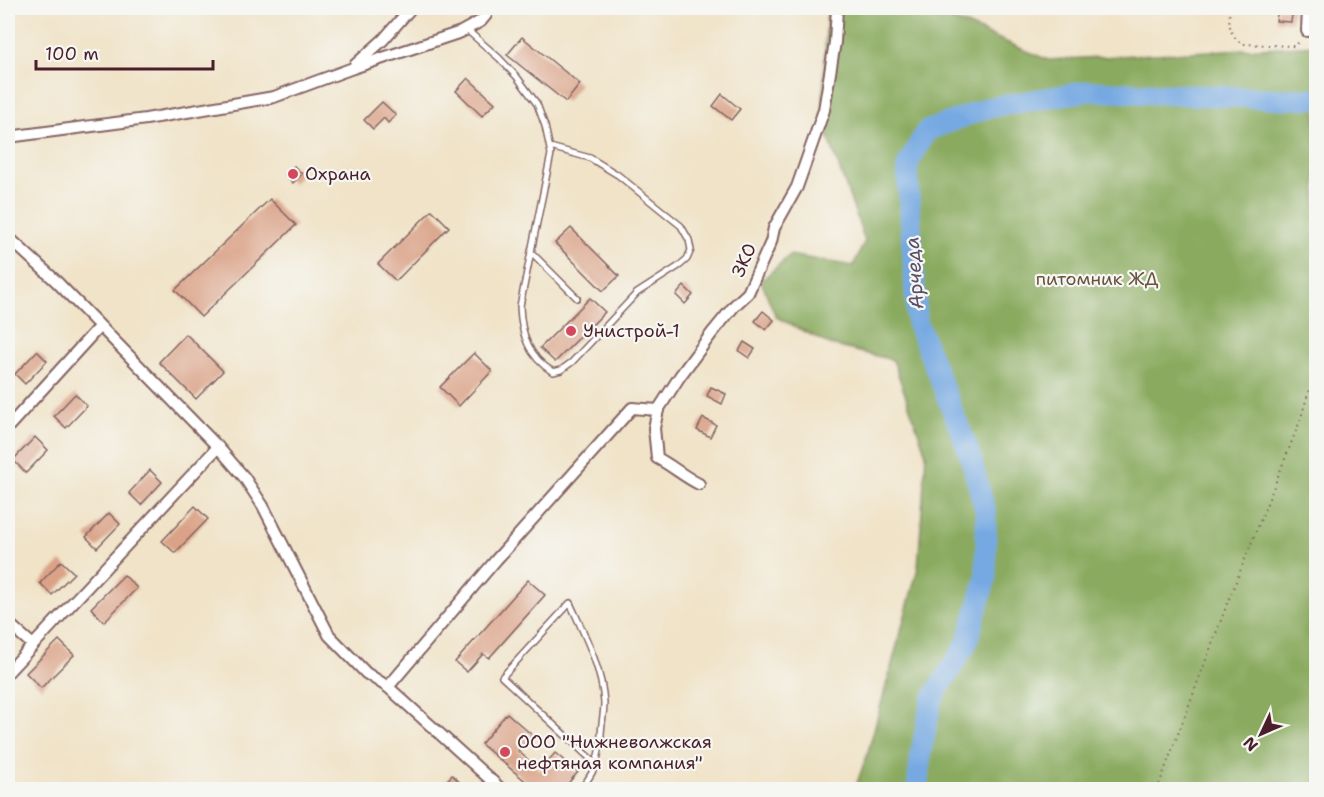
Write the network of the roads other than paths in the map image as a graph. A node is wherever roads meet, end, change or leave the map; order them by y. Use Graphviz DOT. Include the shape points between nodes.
graph roads {
  1 [pos="411,8"];
  2 [pos="488,8"];
  3 [pos="837,8"];
  4 [pos="1308,8"];
  5 [pos="466,29"];
  6 [pos="1307,31"];
  7 [pos="353,68"];
  8 [pos="8,137"];
  9 [pos="550,147"];
  10 [pos="8,237"];
  11 [pos="531,252"];
  12 [pos="577,298"];
  13 [pos="99,327"];
  14 [pos="658,410"];
  15 [pos="8,427"];
  16 [pos="218,447"];
  17 [pos="699,484"];
  18 [pos="8,623"];
  19 [pos="33,645"];
  20 [pos="8,672"];
  21 [pos="388,687"];
  22 [pos="596,763"];
  23 [pos="502,789"];
  24 [pos="579,789"];
  1 -- 7 [label="street"];
  2 -- 5 [label="street" via="481,21"];
  3 -- 14 [label="street, ЗКО" via="825,110 797,188 774,228 748,293 712,333"];
  4 -- 6 [label="street"];
  5 -- 7 [label="street"];
  5 -- 9 [label="lane" via="517,77 537,104"];
  7 -- 8 [label="street" via="274,97"];
  9 -- 11 [label="lane"];
  9 -- 11 [label="lane" via="590,158 618,175 681,226 691,250 679,266 637,293 572,362 553,372 542,366 521,328 520,306"];
  10 -- 13 [label="street"];
  11 -- 12 [label="lane"];
  13 -- 15 [label="street"];
  13 -- 16 [label="street"];
  14 -- 17 [label="street, ЗКО" via="654,428 657,458"];
  14 -- 21 [label="street" via="632,408"];
  16 -- 19 [label="street"];
  16 -- 21 [label="street" via="263,506 329,635 366,673"];
  18 -- 19 [label="street"];
  19 -- 20 [label="street"];
  21 -- 23 [label="street"];
  22 -- 22 [label="lane" via="502,677 570,603 586,637 604,704"];
  22 -- 24 [label="lane" via="591,778"];
}
